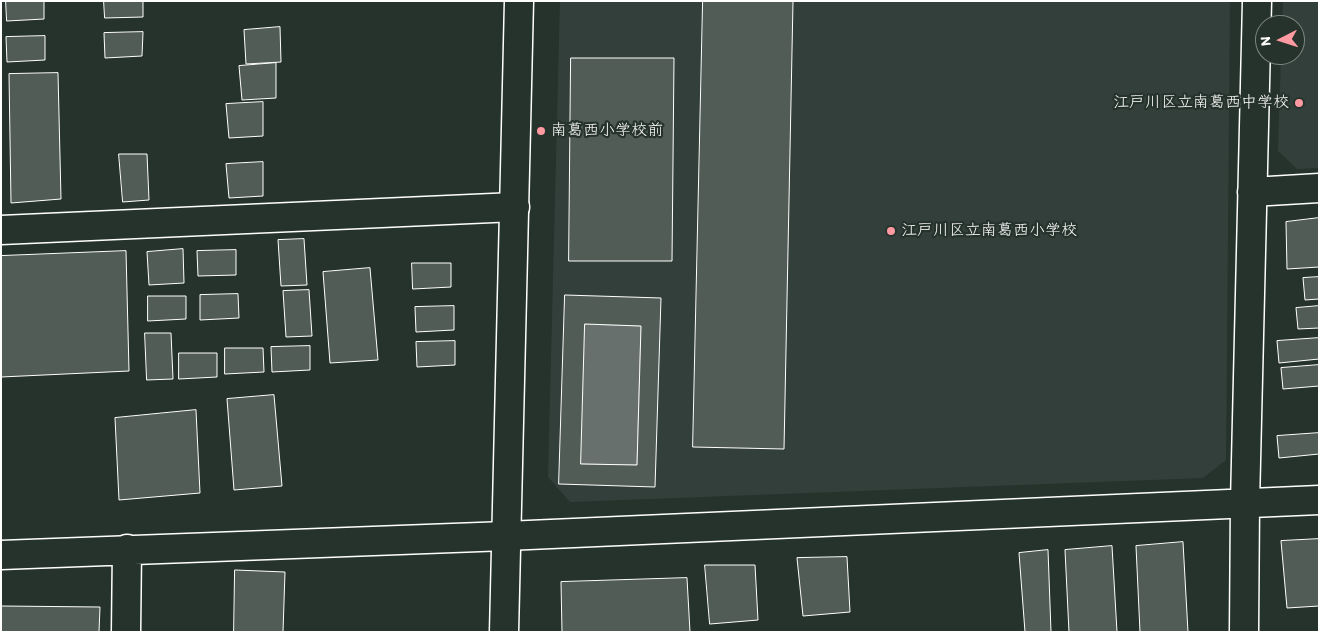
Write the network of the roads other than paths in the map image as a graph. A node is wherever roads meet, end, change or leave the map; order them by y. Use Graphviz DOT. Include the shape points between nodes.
graph roads {
  1 [pos="519,1"];
  2 [pos="1258,1"];
  3 [pos="1319,188"];
  4 [pos="1252,192"];
  5 [pos="515,207"];
  6 [pos="1,230"];
  7 [pos="1319,500"];
  8 [pos="1244,503"];
  9 [pos="506,536"];
  10 [pos="127,549"];
  11 [pos="1,555"];
  12 [pos="126,632"];
  13 [pos="504,632"];
  14 [pos="1244,632"];
  1 -- 5 [label="street"];
  2 -- 4 [label="street"];
  3 -- 4 [label="street"];
  4 -- 8 [label="street"];
  5 -- 6 [label="street"];
  5 -- 9 [label="street"];
  7 -- 8 [label="street"];
  8 -- 9 [label="street"];
  8 -- 14 [label="street"];
  9 -- 10 [label="street"];
  9 -- 13 [label="street"];
  10 -- 11 [label="street"];
  10 -- 12 [label="street"];
}
